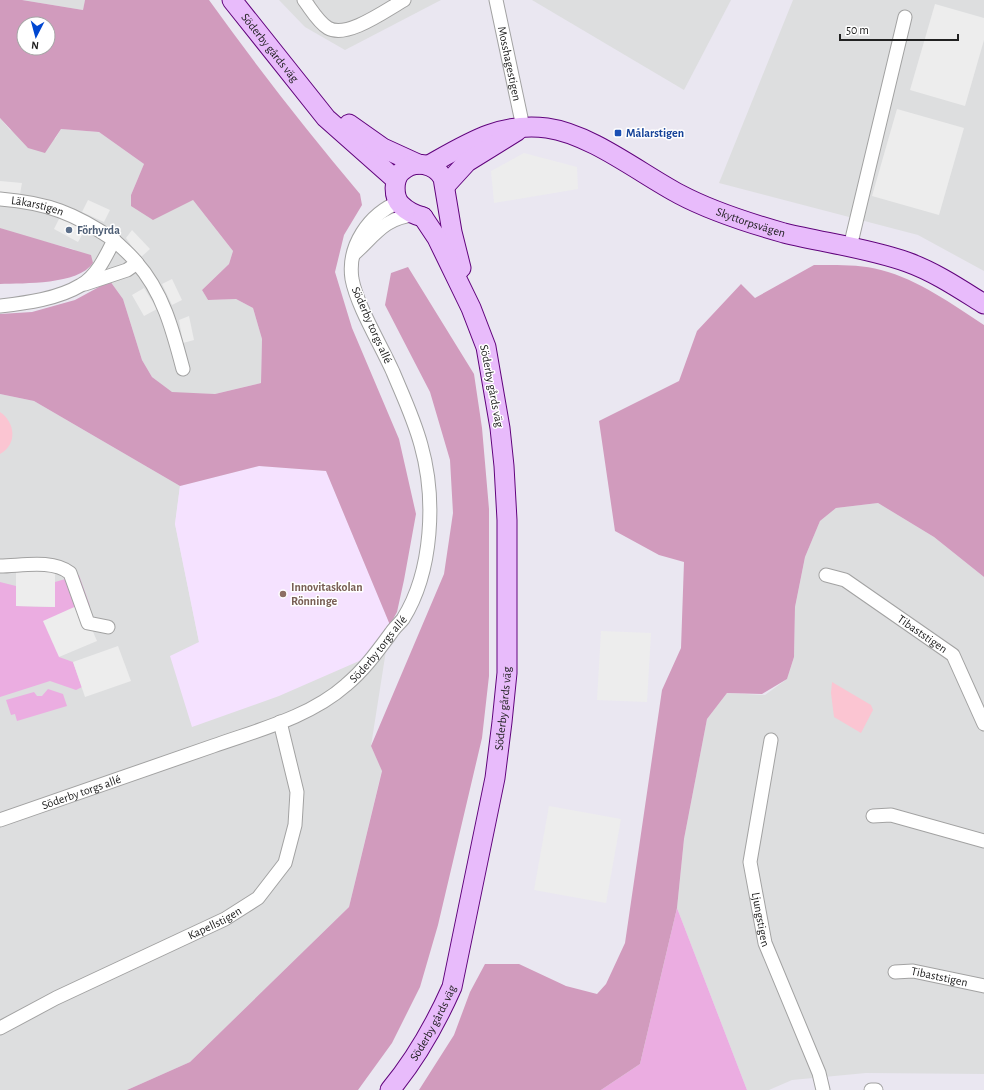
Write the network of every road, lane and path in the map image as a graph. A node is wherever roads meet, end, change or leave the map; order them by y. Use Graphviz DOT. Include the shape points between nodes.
graph roads {
  1 [pos="232,0"];
  2 [pos="304,0"];
  3 [pos="404,0"];
  4 [pos="496,0"];
  5 [pos="905,17"];
  6 [pos="307,96"];
  7 [pos="523,127"];
  8 [pos="424,165"];
  9 [pos="396,180"];
  10 [pos="446,190"];
  11 [pos="0,199"];
  12 [pos="399,202"];
  13 [pos="419,216"];
  14 [pos="114,240"];
  15 [pos="850,247"];
  16 [pos="353,256"];
  17 [pos="137,263"];
  18 [pos="82,285"];
  19 [pos="984,304"];
  20 [pos="0,306"];
  21 [pos="471,308"];
  22 [pos="183,369"];
  23 [pos="0,566"];
  24 [pos="826,575"];
  25 [pos="108,627"];
  26 [pos="280,722"];
  27 [pos="984,724"];
  28 [pos="771,740"];
  29 [pos="873,816"];
  30 [pos="0,820"];
  31 [pos="984,841"];
  32 [pos="895,972"];
  33 [pos="984,986"];
  34 [pos="0,1028"];
  35 [pos="390,1090"];
  36 [pos="823,1090"];
  37 [pos="871,1090"];
  38 [pos="876,1090"];
  1 -- 6 [label="main road, Söderby gårds väg"];
  2 -- 3 [label="street" via="321,22 338,31 348,30"];
  4 -- 7 [label="street, Mosshagestigen"];
  5 -- 15 [label="street"];
  6 -- 8 [label="main road, Söderby gårds väg" via="376,144"];
  6 -- 9 [label="main road, Söderby gårds väg" via="326,118"];
  7 -- 8 [label="main road, Skyttorpsvägen" via="491,132"];
  7 -- 10 [label="main road" via="467,162"];
  7 -- 15 [label="main road, Skyttorpsvägen" via="548,128 567,133 604,150 680,194 710,207 784,233"];
  8 -- 9 [label="main road" via="402,170"];
  8 -- 10 [label="main road" via="440,173"];
  9 -- 12 [label="main road" via="395,188"];
  10 -- 13 [label="main road" via="441,205"];
  10 -- 21 [label="main road, Söderby gårds väg" via="452,232"];
  11 -- 14 [label="street, Läkarstigen" via="44,204 62,210"];
  12 -- 13 [label="main road"];
  12 -- 16 [label="street, Söderby torgs allé" via="367,225 358,239"];
  13 -- 16 [label="street" via="400,216 385,224"];
  13 -- 21 [label="main road, Söderby gårds väg" via="437,238"];
  14 -- 17 [label="street, Läkarstigen"];
  14 -- 18 [label="street" via="100,267"];
  15 -- 19 [label="main road, Skyttorpsvägen" via="913,265 956,286"];
  16 -- 26 [label="street, Söderby torgs allé" via="352,278 360,301 412,418 422,447 430,500 425,562 419,585 402,620 371,661 345,686 315,707"];
  17 -- 18 [label="street" via="127,270"];
  17 -- 22 [label="street, Läkarstigen" via="159,296 172,327"];
  18 -- 20 [label="street" via="49,297"];
  21 -- 35 [label="main road, Söderby gårds väg" via="486,347 504,466 507,622 502,722 495,778 452,987 439,1016"];
  23 -- 25 [label="street" via="53,565 63,568 70,573 88,623"];
  24 -- 27 [label="street, Tibaststigen" via="845,580 953,655"];
  26 -- 30 [label="street, Söderby torgs allé"];
  26 -- 34 [label="street, Kapellstigen" via="297,792 295,825 284,863 258,898 225,919 56,998"];
  28 -- 36 [label="street, Ljungstigen" via="750,862 765,943 819,1073"];
  29 -- 31 [label="street" via="892,815"];
  32 -- 33 [label="street, Tibaststigen" via="913,971"];
  37 -- 38 [label="street"];
}
